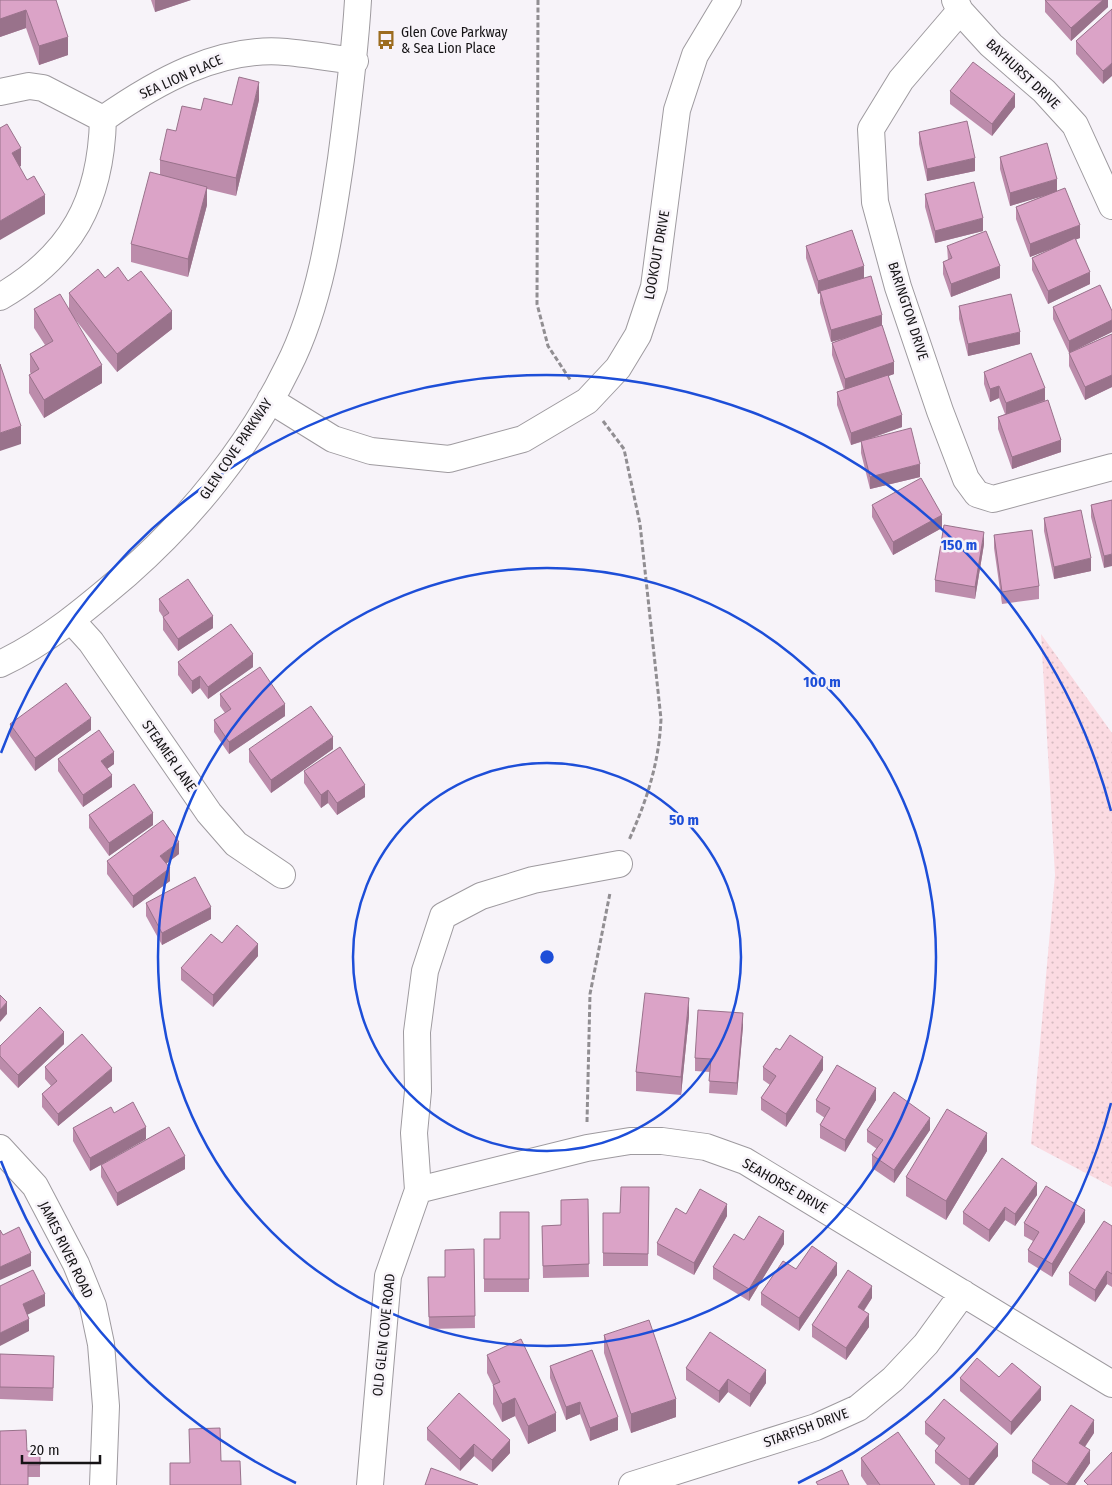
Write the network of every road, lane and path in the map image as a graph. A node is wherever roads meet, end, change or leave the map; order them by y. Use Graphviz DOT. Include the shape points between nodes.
graph roads {
  1 [pos="358,0"];
  2 [pos="538,0"];
  3 [pos="728,0"];
  4 [pos="958,5"];
  5 [pos="355,61"];
  6 [pos="0,92"];
  7 [pos="103,120"];
  8 [pos="1112,206"];
  9 [pos="0,296"];
  10 [pos="575,386"];
  11 [pos="270,400"];
  12 [pos="602,420"];
  13 [pos="1112,467"];
  14 [pos="72,621"];
  15 [pos="0,664"];
  16 [pos="619,864"];
  17 [pos="282,875"];
  18 [pos="0,1148"];
  19 [pos="587,1148"];
  20 [pos="418,1190"];
  21 [pos="963,1293"];
  22 [pos="1112,1384"];
  23 [pos="103,1485"];
  24 [pos="370,1485"];
  25 [pos="632,1485"];
  1 -- 5 [label="street, GLEN COVE PARKWAY"];
  2 -- 10 [label="path" via="538,304 548,346"];
  3 -- 11 [label="street, LOOKOUT DRIVE" via="695,55 677,110 654,287 638,335 618,368 587,401 523,439 449,459 371,451 333,439"];
  4 -- 8 [label="street, BAYHURST DRIVE" via="991,45 1044,91 1075,125"];
  4 -- 13 [label="street, BARINGTON DRIVE" via="901,80 871,129 875,202 901,296 966,479 977,494 992,499"];
  5 -- 7 [label="street, SEA LION PLACE" via="285,52 231,55 136,96"];
  5 -- 11 [label="street, GLEN COVE PARKWAY" via="334,210 317,290 289,366"];
  6 -- 7 [label="street" via="29,86 43,88"];
  7 -- 9 [label="street" via="98,174 79,220 67,240 40,267"];
  11 -- 14 [label="street, GLEN COVE PARKWAY" via="200,502 148,556"];
  12 -- 16 [label="path" via="624,449 640,524 661,719 660,750 653,780"];
  14 -- 15 [label="street, GLEN COVE PARKWAY"];
  14 -- 17 [label="street, STEAMER LANE" via="90,642 209,814 236,844"];
  16 -- 19 [label="path" via="610,892 590,994"];
  16 -- 20 [label="street" via="533,880 481,896 443,916 425,971 417,1032 418,1091 414,1133"];
  18 -- 23 [label="street, JAMES RIVER ROAD" via="35,1186 76,1264 93,1306 101,1344 106,1406"];
  19 -- 20 [label="street, SEAHORSE DRIVE"];
  19 -- 21 [label="street, SEAHORSE DRIVE" via="630,1141 662,1141 706,1147 745,1161"];
  20 -- 24 [label="street, OLD GLEN COVE ROAD" via="388,1276"];
  21 -- 22 [label="street, SEAHORSE DRIVE"];
  21 -- 25 [label="street, STARFISH DRIVE" via="926,1344 893,1379 858,1408 816,1427"];
}
